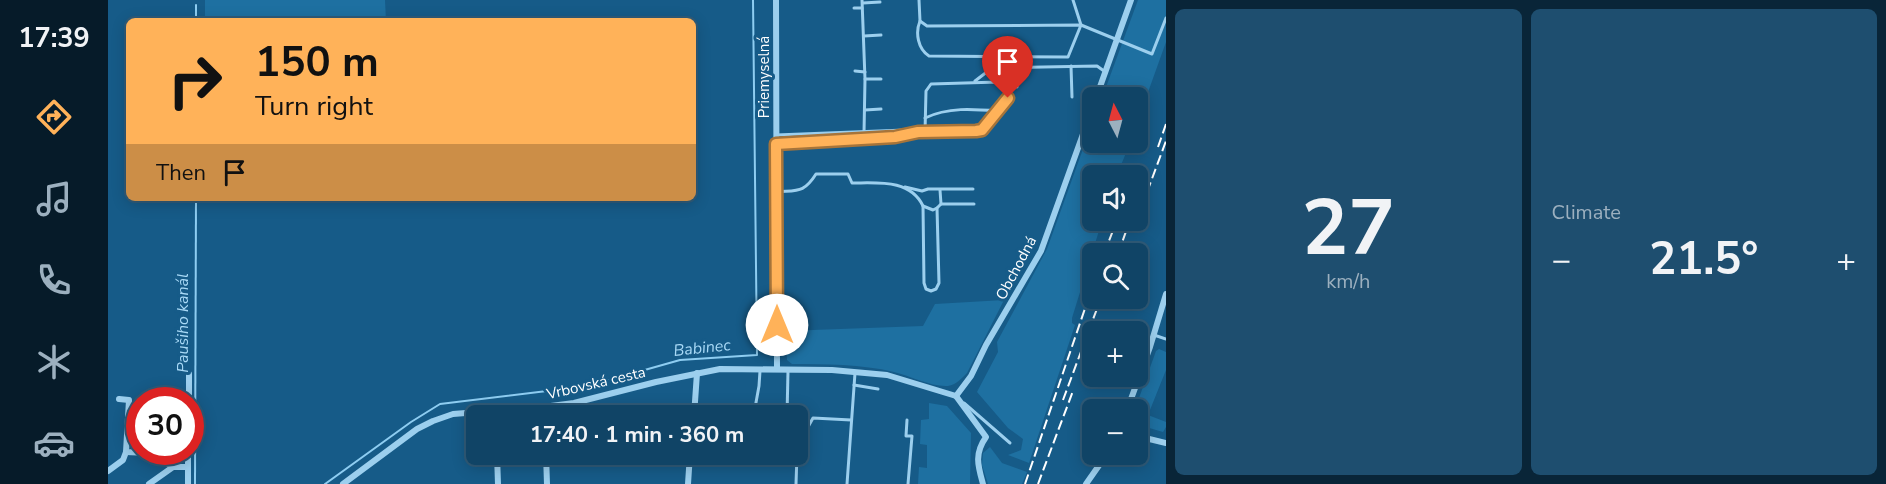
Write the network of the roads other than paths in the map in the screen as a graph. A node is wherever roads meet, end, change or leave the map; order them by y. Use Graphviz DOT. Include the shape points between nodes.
graph roads {
  1 [pos="776,0"];
  2 [pos="919,0"];
  3 [pos="1073,0"];
  4 [pos="1131,0"];
  5 [pos="862,1"];
  6 [pos="880,2"];
  7 [pos="854,8"];
  8 [pos="862,8"];
  9 [pos="1166,18"];
  10 [pos="920,21"];
  11 [pos="1081,25"];
  12 [pos="881,34"];
  13 [pos="864,36"];
  14 [pos="1117,41"];
  15 [pos="1071,66"];
  16 [pos="1016,67"];
  17 [pos="855,71"];
  18 [pos="865,72"];
  19 [pos="1105,72"];
  20 [pos="865,79"];
  21 [pos="881,79"];
  22 [pos="973,82"];
  23 [pos="1017,87"];
  24 [pos="1100,87"];
  25 [pos="1072,97"];
  26 [pos="881,109"];
  27 [pos="865,110"];
  28 [pos="998,111"];
  29 [pos="925,118"];
  30 [pos="905,130"];
  31 [pos="925,132"];
  32 [pos="864,133"];
  33 [pos="776,135"];
  34 [pos="1082,137"];
  35 [pos="776,144"];
  36 [pos="901,185"];
  37 [pos="973,189"];
  38 [pos="940,190"];
  39 [pos="922,191"];
  40 [pos="776,192"];
  41 [pos="918,196"];
  42 [pos="941,204"];
  43 [pos="974,204"];
  44 [pos="923,206"];
  45 [pos="938,208"];
  46 [pos="1166,294"];
  47 [pos="1154,335"];
  48 [pos="1166,339"];
  49 [pos="760,369"];
  50 [pos="777,369"];
  51 [pos="788,369"];
  52 [pos="855,371"];
  53 [pos="697,373"];
  54 [pos="189,374"];
  55 [pos="854,385"];
  56 [pos="189,387"];
  57 [pos="878,389"];
  58 [pos="956,396"];
  59 [pos="119,399"];
  60 [pos="1131,399"];
  61 [pos="126,400"];
  62 [pos="558,405"];
  63 [pos="694,405"];
  64 [pos="756,405"];
  65 [pos="787,405"];
  66 [pos="466,414"];
  67 [pos="851,420"];
  68 [pos="907,420"];
  69 [pos="808,427"];
  70 [pos="1148,439"];
  71 [pos="1010,443"];
  72 [pos="1166,443"];
  73 [pos="126,452"];
  74 [pos="169,465"];
  75 [pos="497,465"];
  76 [pos="546,465"];
  77 [pos="689,465"];
  78 [pos="797,465"];
  79 [pos="1099,465"];
  80 [pos="173,467"];
  81 [pos="188,467"];
  82 [pos="108,471"];
  83 [pos="149,484"];
  84 [pos="188,484"];
  85 [pos="343,484"];
  86 [pos="498,484"];
  87 [pos="547,484"];
  88 [pos="688,484"];
  89 [pos="796,484"];
  90 [pos="847,484"];
  91 [pos="908,484"];
  92 [pos="983,484"];
  93 [pos="1086,484"];
  1 -- 33 [label="street, Priemyselná"];
  2 -- 10 [label="lane"];
  3 -- 11 [label="lane"];
  4 -- 14 [label="street"];
  5 -- 6 [label="lane"];
  5 -- 8 [label="lane"];
  7 -- 8 [label="lane"];
  8 -- 13 [label="lane"];
  9 -- 14 [label="lane" via="1152,54"];
  10 -- 11 [label="lane" via="927,26"];
  10 -- 11 [label="lane" via="916,30 923,52 929,56 1068,57"];
  11 -- 14 [label="lane"];
  12 -- 13 [label="lane"];
  13 -- 18 [label="lane"];
  14 -- 19 [label="street"];
  15 -- 16 [label="lane"];
  15 -- 19 [label="lane" via="1097,66"];
  15 -- 25 [label="lane"];
  16 -- 22 [label="lane" via="992,68"];
  16 -- 23 [label="lane"];
  17 -- 18 [label="lane"];
  18 -- 20 [label="lane"];
  19 -- 24 [label="street"];
  20 -- 21 [label="lane"];
  20 -- 27 [label="lane"];
  22 -- 28 [label="lane" via="998,82 1005,86 1008,98"];
  22 -- 29 [label="lane" via="931,84 926,91"];
  26 -- 27 [label="lane"];
  27 -- 32 [label="lane"];
  28 -- 29 [label="lane" via="940,111"];
  28 -- 31 [label="lane" via="982,130"];
  29 -- 31 [label="lane"];
  30 -- 32 [label="lane"];
  31 -- 35 [label="lane"];
  32 -- 33 [label="lane"];
  33 -- 35 [label="street, Priemyselná"];
  34 -- 58 [label="street, Obchodná" via="1041,251"];
  35 -- 40 [label="street, Priemyselná"];
  36 -- 39 [label="lane"];
  36 -- 40 [label="lane" via="852,183 848,174 816,174 803,190"];
  36 -- 41 [label="lane"];
  37 -- 38 [label="lane"];
  38 -- 39 [label="lane"];
  38 -- 42 [label="lane"];
  39 -- 41 [label="lane"];
  40 -- 50 [label="street, Priemyselná"];
  41 -- 44 [label="lane"];
  42 -- 43 [label="lane"];
  42 -- 45 [label="lane"];
  44 -- 45 [label="lane"];
  44 -- 45 [label="lane" via="924,283 931,291 939,283"];
  46 -- 47 [label="street"];
  47 -- 48 [label="lane"];
  47 -- 60 [label="street"];
  49 -- 50 [label="street, Vrbovská cesta"];
  49 -- 53 [label="street, Vrbovská cesta"];
  49 -- 64 [label="lane"];
  50 -- 51 [label="street, Vrbovská cesta"];
  51 -- 52 [label="street, Vrbovská cesta"];
  51 -- 65 [label="lane"];
  52 -- 55 [label="lane"];
  52 -- 58 [label="street, Vrbovská cesta" via="887,375"];
  53 -- 62 [label="street, Vrbovská cesta"];
  53 -- 63 [label="street"];
  54 -- 56 [label="street"];
  55 -- 57 [label="lane"];
  55 -- 67 [label="lane"];
  58 -- 71 [label="lane"];
  58 -- 92 [label="street" via="986,437 977,454"];
  59 -- 61 [label="street"];
  66 -- 85 [label="street, Vrbovská cesta" via="453,414 417,429"];
  67 -- 69 [label="lane" via="813,418"];
  67 -- 90 [label="lane"];
  68 -- 91 [label="lane" via="906,436 912,436"];
  70 -- 72 [label="street"];
  73 -- 82 [label="street" via="123,460"];
  74 -- 80 [label="street"];
  75 -- 86 [label="street"];
  76 -- 87 [label="street"];
  77 -- 88 [label="street"];
  78 -- 89 [label="lane"];
  79 -- 93 [label="street"];
  80 -- 81 [label="street"];
  80 -- 83 [label="street"];
  81 -- 84 [label="street"];
}
